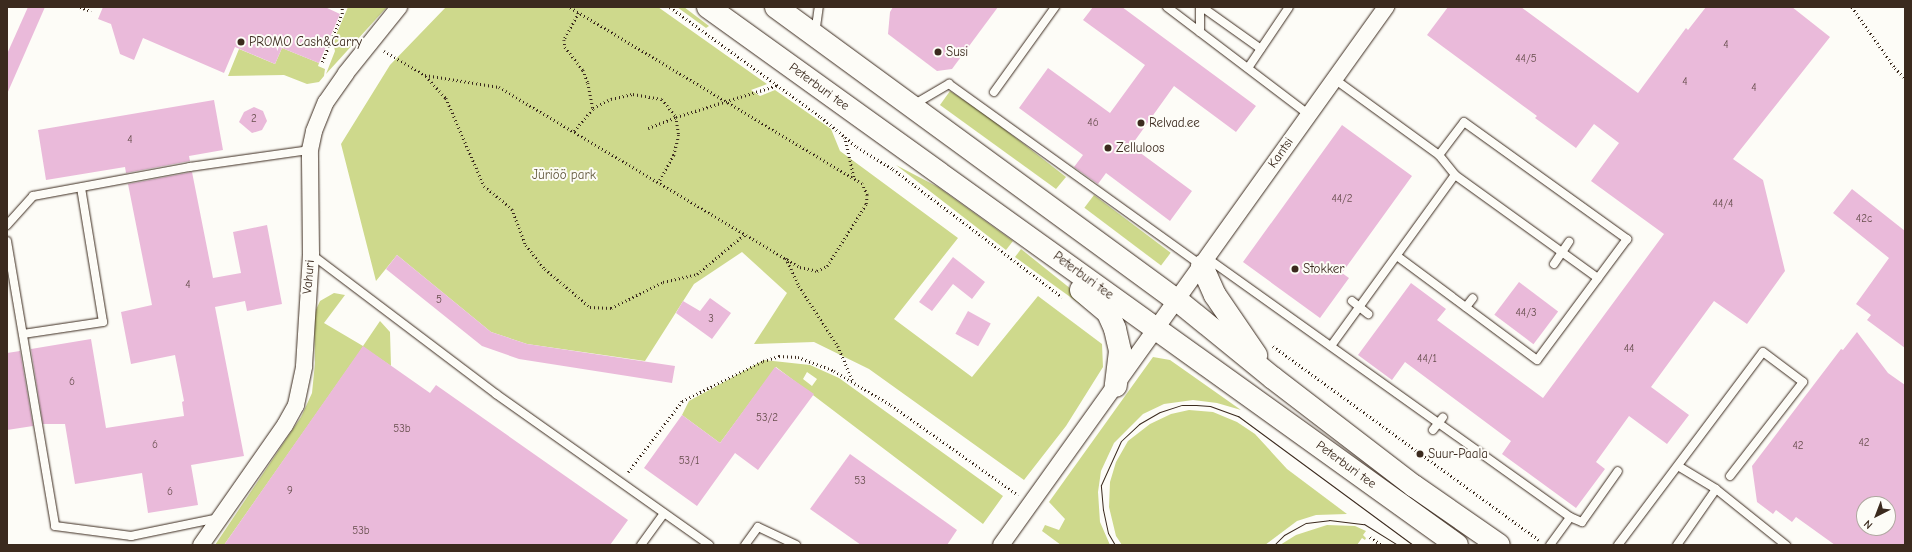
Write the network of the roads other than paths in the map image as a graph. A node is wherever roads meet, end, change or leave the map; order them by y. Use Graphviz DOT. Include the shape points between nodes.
graph roads {
  1 [pos="399,7"];
  2 [pos="708,7"];
  3 [pos="776,7"];
  4 [pos="819,7"];
  5 [pos="1055,7"];
  6 [pos="1167,7"];
  7 [pos="1201,7"];
  8 [pos="1289,7"];
  9 [pos="1386,7"];
  10 [pos="1200,32"];
  11 [pos="815,35"];
  12 [pos="1261,49"];
  13 [pos="1248,68"];
  14 [pos="1333,78"];
  15 [pos="994,92"];
  16 [pos="912,106"];
  17 [pos="1308,114"];
  18 [pos="310,150"];
  19 [pos="1439,155"];
  20 [pos="1455,175"];
  21 [pos="81,188"];
  22 [pos="7,225"];
  23 [pos="1024,233"];
  24 [pos="7,241"];
  25 [pos="1569,242"];
  26 [pos="1562,252"];
  27 [pos="311,254"];
  28 [pos="1397,256"];
  29 [pos="1204,262"];
  30 [pos="1554,264"];
  31 [pos="1598,278"];
  32 [pos="1473,298"];
  33 [pos="1177,300"];
  34 [pos="1352,301"];
  35 [pos="1466,307"];
  36 [pos="1360,308"];
  37 [pos="1368,314"];
  38 [pos="1157,328"];
  39 [pos="23,334"];
  40 [pos="1332,346"];
  41 [pos="1273,378"];
  42 [pos="1116,386"];
  43 [pos="1441,420"];
  44 [pos="1433,430"];
  45 [pos="1678,466"];
  46 [pos="1618,471"];
  47 [pos="1730,476"];
  48 [pos="1716,489"];
  49 [pos="664,513"];
  50 [pos="1570,517"];
  51 [pos="220,518"];
  52 [pos="201,545"];
  53 [pos="641,545"];
  54 [pos="709,545"];
  55 [pos="745,545"];
  56 [pos="796,545"];
  57 [pos="1001,545"];
  58 [pos="1457,545"];
  59 [pos="1499,545"];
  60 [pos="1550,545"];
  61 [pos="1618,545"];
  62 [pos="1677,545"];
  63 [pos="1786,545"];
  1 -- 18 [label="street, Vahuri" via="326,102 314,131"];
  2 -- 23 [label="highway, Peterburi tee"];
  3 -- 11 [label="highway, Peterburi tee"];
  4 -- 11 [label="lane"];
  5 -- 15 [label="lane"];
  6 -- 10 [label="lane"];
  7 -- 10 [label="lane"];
  7 -- 12 [label="lane"];
  8 -- 12 [label="lane"];
  9 -- 14 [label="street, Kantsi"];
  10 -- 13 [label="lane"];
  11 -- 16 [label="highway, Peterburi tee"];
  12 -- 13 [label="lane"];
  13 -- 17 [label="lane"];
  14 -- 17 [label="street, Kantsi"];
  14 -- 19 [label="lane"];
  16 -- 29 [label="lane" via="949,84"];
  16 -- 33 [label="highway, Peterburi tee"];
  17 -- 29 [label="street, Kantsi"];
  18 -- 21 [label="lane" via="190,167"];
  18 -- 27 [label="street, Vahuri"];
  19 -- 20 [label="lane"];
  19 -- 31 [label="lane" via="1464,122 1627,239"];
  20 -- 26 [label="lane"];
  20 -- 28 [label="lane"];
  21 -- 22 [label="lane" via="33,196"];
  21 -- 39 [label="lane" via="102,322"];
  23 -- 38 [label="highway, Peterburi tee"];
  23 -- 42 [label="highway" via="1072,283 1108,313 1120,351"];
  24 -- 39 [label="lane"];
  25 -- 26 [label="lane"];
  26 -- 30 [label="lane"];
  26 -- 31 [label="lane"];
  27 -- 49 [label="lane" via="496,394"];
  27 -- 51 [label="street, Vahuri" via="304,366 296,405 285,425"];
  28 -- 35 [label="lane"];
  28 -- 36 [label="lane"];
  29 -- 33 [label="street, Kantsi"];
  29 -- 40 [label="lane"];
  29 -- 41 [label="highway" via="1215,294"];
  31 -- 35 [label="lane" via="1537,360"];
  32 -- 35 [label="lane"];
  33 -- 38 [label="street, Kantsi"];
  33 -- 41 [label="highway, Peterburi tee"];
  34 -- 36 [label="lane"];
  36 -- 37 [label="lane"];
  36 -- 40 [label="lane"];
  38 -- 42 [label="street, Kantsi"];
  38 -- 58 [label="highway, Peterburi tee"];
  39 -- 51 [label="lane" via="55,526 131,536"];
  40 -- 43 [label="lane"];
  41 -- 59 [label="highway, Peterburi tee" via="1414,486"];
  42 -- 57 [label="street, Kantsi"];
  43 -- 44 [label="lane"];
  43 -- 50 [label="lane"];
  45 -- 47 [label="lane" via="1763,352 1803,382"];
  45 -- 48 [label="lane"];
  45 -- 61 [label="lane"];
  46 -- 50 [label="lane" via="1582,522"];
  48 -- 62 [label="lane"];
  48 -- 63 [label="lane"];
  49 -- 53 [label="lane"];
  49 -- 54 [label="lane"];
  50 -- 60 [label="lane"];
  51 -- 52 [label="street, Vahuri"];
  55 -- 56 [label="lane" via="758,527"];
}
